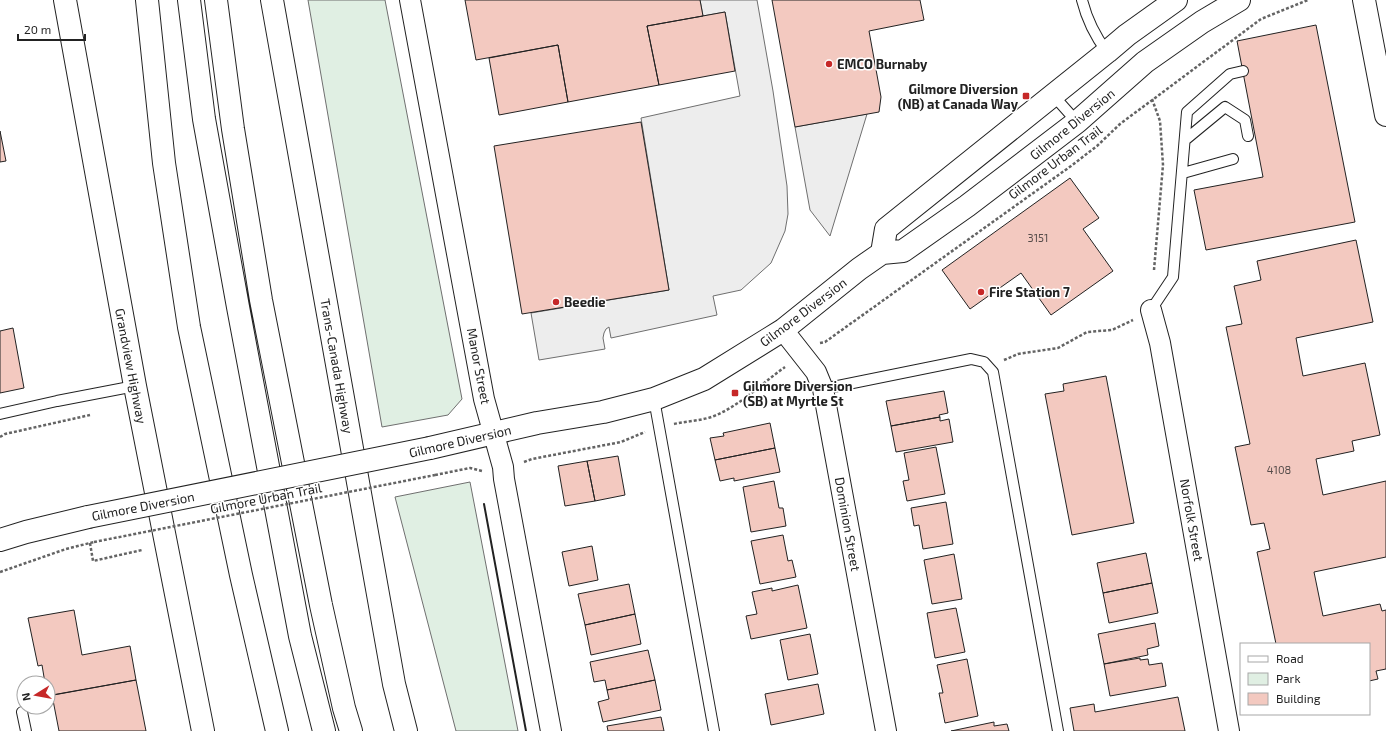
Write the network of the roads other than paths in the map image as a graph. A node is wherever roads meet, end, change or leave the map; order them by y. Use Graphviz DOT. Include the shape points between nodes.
graph roads {
  1 [pos="65,0"];
  2 [pos="147,0"];
  3 [pos="189,0"];
  4 [pos="216,0"];
  5 [pos="272,0"];
  6 [pos="410,0"];
  7 [pos="1082,0"];
  8 [pos="1176,0"];
  9 [pos="1239,0"];
  10 [pos="1364,0"];
  11 [pos="1107,52"];
  12 [pos="1242,71"];
  13 [pos="1053,95"];
  14 [pos="1386,115"];
  15 [pos="1077,122"];
  16 [pos="1248,136"];
  17 [pos="1185,140"];
  18 [pos="1233,159"];
  19 [pos="1183,173"];
  20 [pos="882,253"];
  21 [pos="1151,310"];
  22 [pos="783,330"];
  23 [pos="134,386"];
  24 [pos="823,389"];
  25 [pos="654,399"];
  26 [pos="0,414"];
  27 [pos="494,433"];
  28 [pos="0,540"];
  29 [pos="241,575"];
  30 [pos="23,715"];
  31 [pos="26,731"];
  32 [pos="203,731"];
  33 [pos="262,731"];
  34 [pos="277,731"];
  35 [pos="324,731"];
  36 [pos="351,731"];
  37 [pos="406,731"];
  38 [pos="551,731"];
  39 [pos="714,731"];
  40 [pos="886,731"];
  41 [pos="1058,731"];
  42 [pos="1229,731"];
  1 -- 23 [label="main road, Grandview Highway"];
  2 -- 29 [label="main road" via="164,163 189,327"];
  3 -- 35 [label="main road" via="204,119 238,308 300,636"];
  4 -- 36 [label="main road" via="233,129 261,300 321,605"];
  5 -- 37 [label="main road, Trans-Canada Highway" via="394,684"];
  6 -- 27 [label="street, Manor Street" via="484,399"];
  7 -- 11 [label="lane" via="1087,18"];
  8 -- 11 [label="main road"];
  9 -- 15 [label="main road, Gilmore Diversion" via="1202,22 1145,62"];
  10 -- 14 [label="main road"];
  11 -- 13 [label="main road"];
  12 -- 17 [label="lane" via="1230,74 1187,112"];
  13 -- 15 [label="lane"];
  13 -- 20 [label="main road" via="886,229"];
  15 -- 20 [label="main road, Gilmore Diversion" via="903,251"];
  16 -- 17 [label="lane" via="1245,120 1225,106"];
  17 -- 19 [label="lane"];
  18 -- 19 [label="lane"];
  19 -- 21 [label="lane" via="1173,277"];
  20 -- 22 [label="main road, Gilmore Diversion"];
  21 -- 42 [label="street, Norfolk Street" via="1160,343"];
  22 -- 24 [label="street, Dominion Street" via="816,372"];
  22 -- 25 [label="main road, Gilmore Diversion" via="704,379"];
  23 -- 26 [label="lane"];
  23 -- 32 [label="main road, Grandview Highway"];
  24 -- 40 [label="street, Dominion Street"];
  24 -- 41 [label="lane" via="971,359 984,362 993,372"];
  25 -- 27 [label="main road, Gilmore Diversion" via="603,412"];
  25 -- 39 [label="lane"];
  27 -- 28 [label="main road, Gilmore Diversion, bridge" via="88,517"];
  27 -- 38 [label="street, Manor Street" via="503,467"];
  29 -- 33 [label="main road"];
  29 -- 34 [label="main road"];
  30 -- 31 [label="lane"];
}
